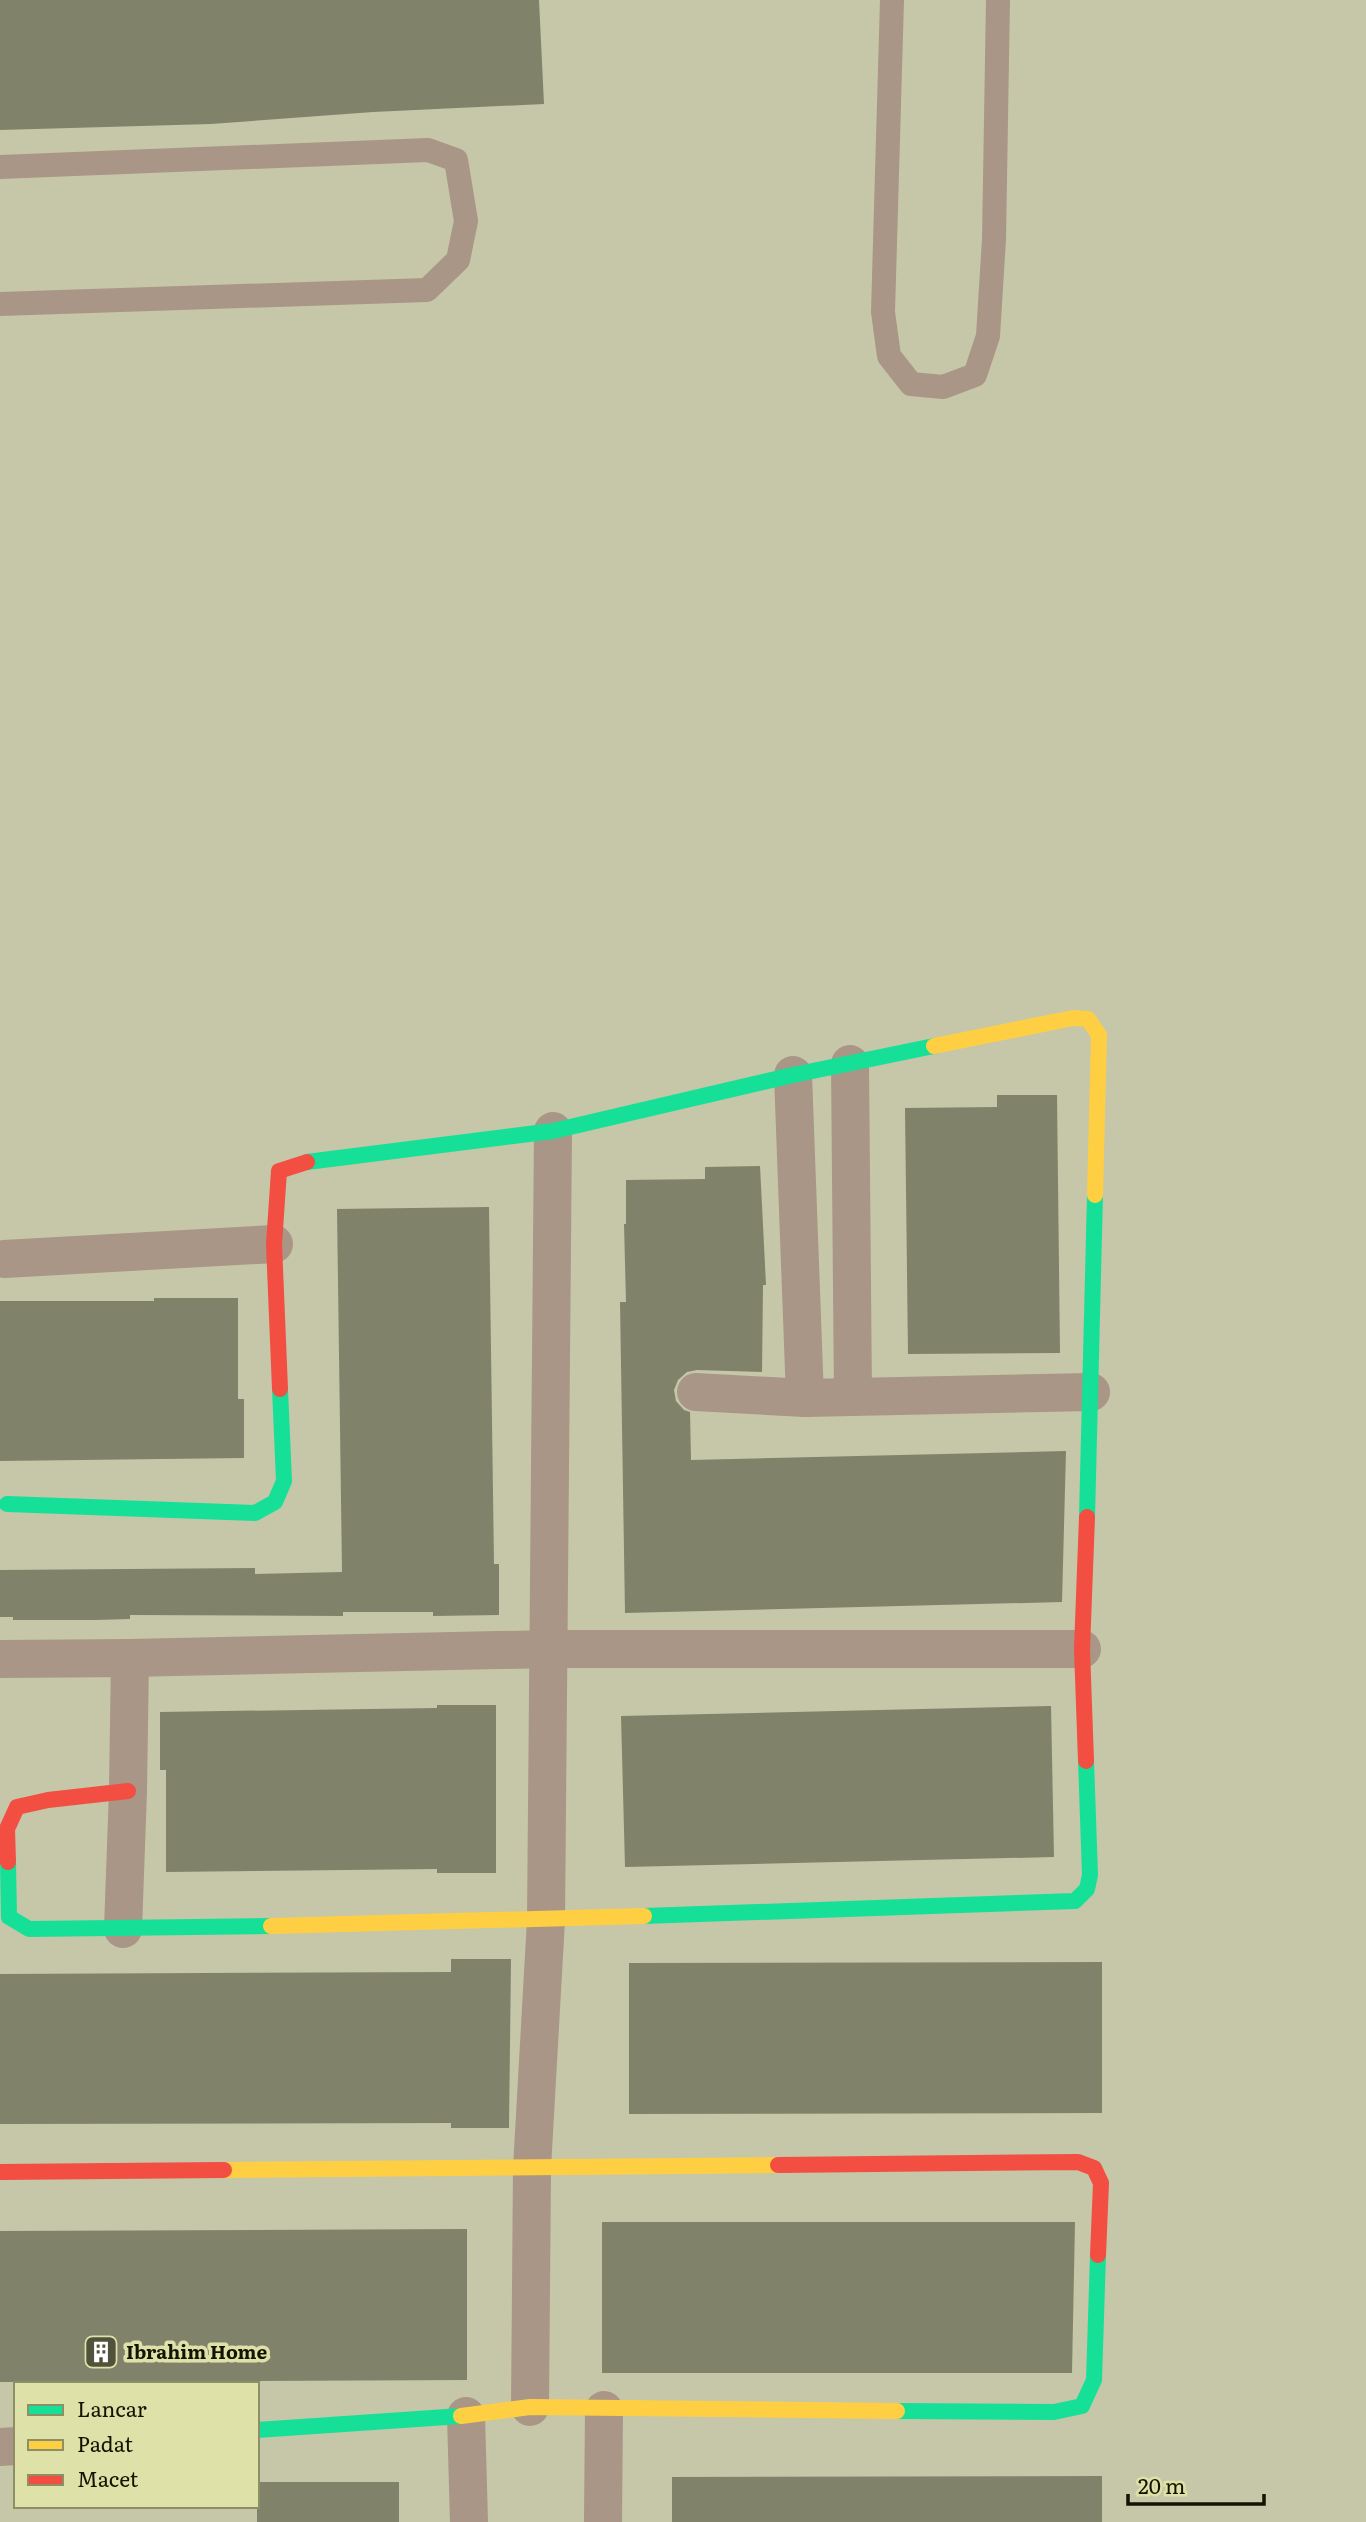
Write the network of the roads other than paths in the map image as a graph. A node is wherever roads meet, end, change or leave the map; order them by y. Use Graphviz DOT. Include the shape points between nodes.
graph roads {
  1 [pos="892,0"];
  2 [pos="998,0"];
  3 [pos="0,167"];
  4 [pos="0,304"];
  5 [pos="850,1064"];
  6 [pos="793,1075"];
  7 [pos="553,1131"];
  8 [pos="274,1244"];
  9 [pos="4,1259"];
  10 [pos="696,1392"];
  11 [pos="1091,1392"];
  12 [pos="853,1397"];
  13 [pos="805,1398"];
  14 [pos="7,1504"];
  15 [pos="550,1648"];
  16 [pos="1082,1649"];
  17 [pos="130,1658"];
  18 [pos="0,1659"];
  19 [pos="128,1791"];
  20 [pos="546,1920"];
  21 [pos="123,1930"];
  22 [pos="532,2168"];
  23 [pos="0,2172"];
  24 [pos="530,2407"];
  25 [pos="604,2410"];
  26 [pos="466,2416"];
  27 [pos="259,2430"];
  28 [pos="469,2522"];
  29 [pos="603,2522"];
  1 -- 2 [label="lane" via="883,312 889,356 911,384 943,387 975,374 988,336"];
  3 -- 4 [label="lane" via="428,150 456,160 466,221 458,260 427,290"];
  5 -- 6 [label="street"];
  5 -- 11 [label="street" via="1073,1017 1088,1019 1099,1035"];
  5 -- 12 [label="street"];
  6 -- 7 [label="street"];
  6 -- 13 [label="street"];
  7 -- 8 [label="street" via="301,1163 279,1171"];
  7 -- 15 [label="street"];
  8 -- 9 [label="street"];
  8 -- 14 [label="street" via="284,1481 275,1502 255,1513"];
  10 -- 13 [label="street"];
  11 -- 12 [label="street"];
  11 -- 16 [label="street"];
  12 -- 13 [label="street"];
  15 -- 16 [label="street"];
  15 -- 17 [label="street"];
  15 -- 20 [label="street"];
  16 -- 20 [label="street" via="1090,1875 1087,1889 1074,1901"];
  17 -- 18 [label="street"];
  17 -- 19 [label="street"];
  19 -- 21 [label="street"];
  19 -- 21 [label="street" via="17,1807 7,1829 9,1917 29,1930"];
  20 -- 21 [label="street"];
  20 -- 22 [label="street"];
  22 -- 23 [label="street"];
  22 -- 24 [label="street"];
  22 -- 25 [label="street" via="1077,2162 1094,2168 1101,2183 1094,2380 1082,2406 1054,2412"];
  24 -- 25 [label="street"];
  24 -- 26 [label="street"];
  25 -- 29 [label="street"];
  26 -- 27 [label="street"];
  26 -- 28 [label="street"];
}
